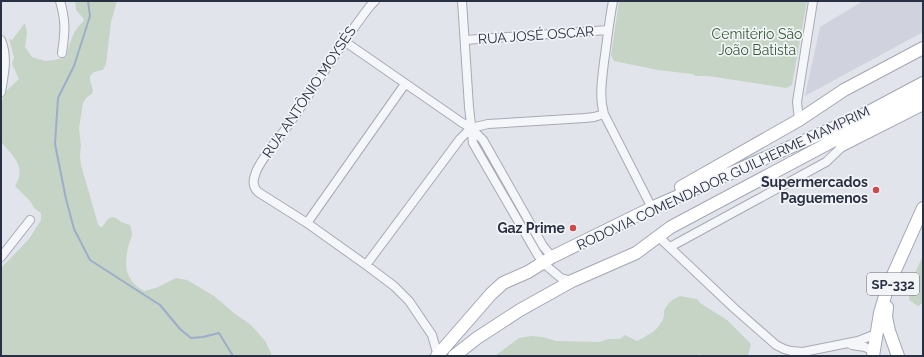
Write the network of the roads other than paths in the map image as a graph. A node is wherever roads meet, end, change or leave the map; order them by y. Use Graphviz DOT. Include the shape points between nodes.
graph roads {
  1 [pos="60,1"];
  2 [pos="375,1"];
  3 [pos="462,1"];
  4 [pos="613,1"];
  5 [pos="813,1"];
  6 [pos="608,30"];
  7 [pos="1,40"];
  8 [pos="464,40"];
  9 [pos="344,41"];
  10 [pos="923,48"];
  11 [pos="62,53"];
  12 [pos="923,83"];
  13 [pos="405,84"];
  14 [pos="1,92"];
  15 [pos="923,93"];
  16 [pos="923,104"];
  17 [pos="604,114"];
  18 [pos="799,120"];
  19 [pos="471,128"];
  20 [pos="655,207"];
  21 [pos="922,211"];
  22 [pos="30,220"];
  23 [pos="307,223"];
  24 [pos="667,244"];
  25 [pos="636,254"];
  26 [pos="1,257"];
  27 [pos="548,260"];
  28 [pos="366,265"];
  29 [pos="572,281"];
  30 [pos="876,334"];
  31 [pos="844,344"];
  32 [pos="873,354"];
  33 [pos="438,356"];
  34 [pos="454,356"];
  35 [pos="898,356"];
  1 -- 11 [label="street" via="65,24"];
  2 -- 9 [label="street, RUA ANTÔNIO MOYSÉS"];
  3 -- 8 [label="street"];
  4 -- 6 [label="street"];
  5 -- 18 [label="street" via="797,102"];
  6 -- 8 [label="street, RUA JOSÉ OSCAR"];
  6 -- 17 [label="street" via="601,97"];
  7 -- 14 [label="street" via="5,58"];
  8 -- 19 [label="street"];
  9 -- 13 [label="street"];
  9 -- 23 [label="street, RUA ANTÔNIO MOYSÉS" via="262,161 253,184 258,192"];
  10 -- 18 [label="main road" via="844,90"];
  12 -- 20 [label="main road, RODOVIA COMENDADOR GUILHERME MAMPRIM" via="863,114"];
  13 -- 19 [label="street"];
  13 -- 23 [label="street"];
  15 -- 25 [label="main road, RODOVIA COMENDADOR GUILHERME MAMPRIM" via="671,228"];
  16 -- 24 [label="main road" via="847,142"];
  17 -- 19 [label="street" via="585,118 493,123"];
  17 -- 20 [label="street"];
  18 -- 20 [label="main road" via="668,194"];
  19 -- 27 [label="street" via="483,140 543,246"];
  19 -- 28 [label="street" via="460,139"];
  20 -- 27 [label="main road, RODOVIA COMENDADOR GUILHERME MAMPRIM"];
  21 -- 30 [label="main road, SP-332" via="888,286"];
  21 -- 35 [label="main road, SP-332" via="897,274 886,317 888,331"];
  22 -- 26 [label="street"];
  23 -- 28 [label="street"];
  24 -- 25 [label="main road"];
  24 -- 31 [label="street" via="776,345 791,351 803,352"];
  25 -- 29 [label="main road, RODOVIA COMENDADOR GUILHERME MAMPRIM"];
  27 -- 29 [label="street" via="561,278"];
  27 -- 33 [label="main road, RODOVIA COMENDADOR GUILHERME MAMPRIM" via="503,283"];
  28 -- 33 [label="street" via="394,286 409,302 432,335"];
  29 -- 34 [label="main road, RODOVIA COMENDADOR GUILHERME MAMPRIM" via="493,326"];
  30 -- 31 [label="street"];
  30 -- 32 [label="main road, SP-332"];
  31 -- 32 [label="street" via="862,346"];
}
